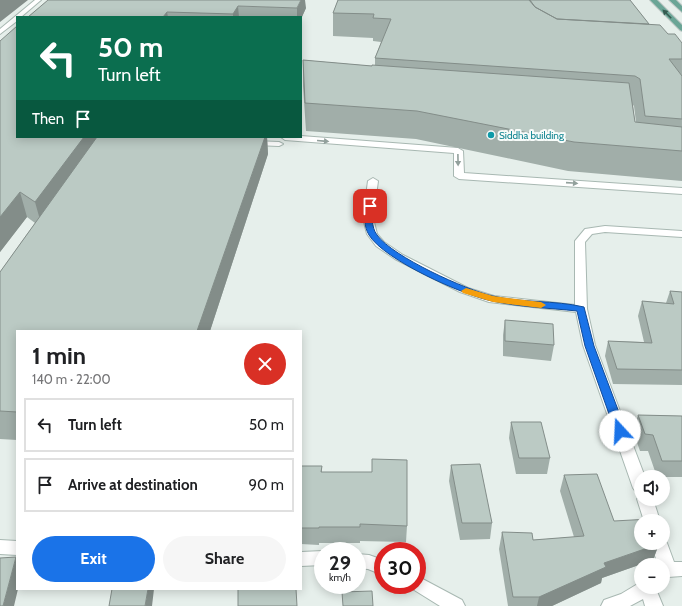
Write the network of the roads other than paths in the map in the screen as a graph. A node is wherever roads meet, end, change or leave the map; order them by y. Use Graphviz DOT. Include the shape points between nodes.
graph roads {
  1 [pos="38,0"];
  2 [pos="653,0"];
  3 [pos="672,0"];
  4 [pos="682,10"];
  5 [pos="18,16"];
  6 [pos="16,18"];
  7 [pos="682,29"];
  8 [pos="0,32"];
  9 [pos="282,140"];
  10 [pos="247,142"];
  11 [pos="373,181"];
  12 [pos="682,191"];
  13 [pos="682,234"];
  14 [pos="581,309"];
  15 [pos="634,470"];
  16 [pos="0,546"];
  17 [pos="16,548"];
  18 [pos="662,550"];
  19 [pos="314,558"];
  20 [pos="302,559"];
  21 [pos="671,571"];
  22 [pos="426,588"];
  23 [pos="635,594"];
  24 [pos="650,594"];
  25 [pos="456,606"];
  26 [pos="610,606"];
  27 [pos="654,606"];
  1 -- 5 [label="lane"];
  7 -- 2 [label="main road, one-way"];
  3 -- 4 [label="main road"];
  6 -- 8 [label="lane"];
  9 -- 10 [label="lane"];
  9 -- 12 [label="street, one-way" via="458,151 459,176"];
  11 -- 14 [label="street" via="368,218 372,234 380,244 399,257 464,290 493,299"];
  13 -- 14 [label="street" via="605,229 589,231 580,241"];
  14 -- 15 [label="street" via="589,346"];
  16 -- 17 [label="street"];
  18 -- 21 [label="street"];
  19 -- 20 [label="street"];
  22 -- 25 [label="street"];
  23 -- 26 [label="street"];
  24 -- 27 [label="street"];
}
